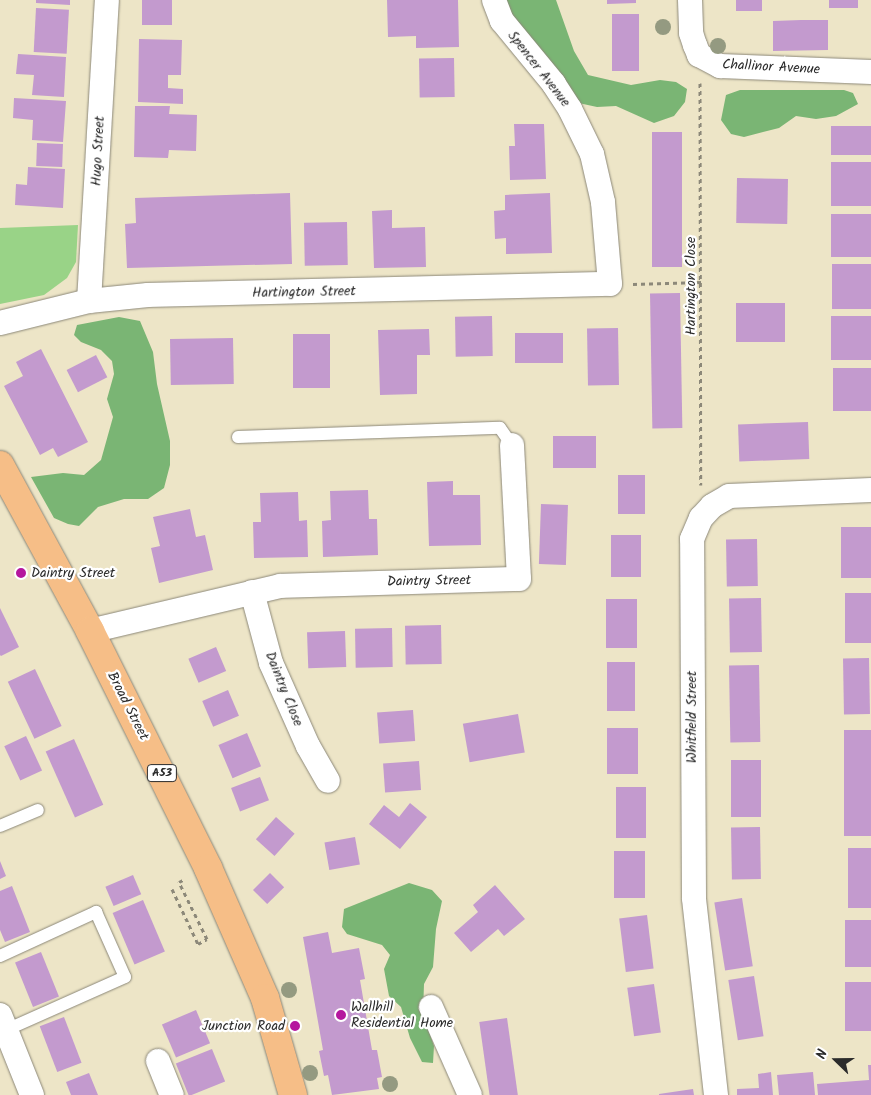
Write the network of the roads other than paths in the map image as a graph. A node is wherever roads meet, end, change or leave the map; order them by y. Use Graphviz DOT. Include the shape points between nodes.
graph roads {
  1 [pos="106,0"];
  2 [pos="494,0"];
  3 [pos="690,0"];
  4 [pos="871,72"];
  5 [pos="610,284"];
  6 [pos="89,301"];
  7 [pos="0,323"];
  8 [pos="238,437"];
  9 [pos="512,445"];
  10 [pos="0,465"];
  11 [pos="871,490"];
  12 [pos="252,592"];
  13 [pos="90,631"];
  14 [pos="328,781"];
  15 [pos="38,810"];
  16 [pos="0,826"];
  17 [pos="0,956"];
  18 [pos="431,1008"];
  19 [pos="3,1022"];
  20 [pos="158,1061"];
  21 [pos="32,1095"];
  22 [pos="172,1095"];
  23 [pos="293,1095"];
  24 [pos="470,1095"];
  25 [pos="716,1095"];
  1 -- 6 [label="street, Hugo Street"];
  2 -- 5 [label="street, Spencer Avenue" via="502,21 540,66 570,109 592,154 600,181"];
  3 -- 4 [label="street, Challinor Avenue" via="691,33 699,55 720,66"];
  5 -- 6 [label="street, Hartington Street" via="148,295"];
  6 -- 7 [label="street, Hartington Street"];
  8 -- 9 [label="lane" via="500,428"];
  9 -- 12 [label="street, Daintry Street" via="519,578 290,586"];
  10 -- 13 [label="highway, Broad Street / A53"];
  11 -- 25 [label="street, Whitfield Street" via="741,494 721,500 701,518 691,547 694,898"];
  12 -- 13 [label="street, Daintry Street"];
  12 -- 14 [label="street, Daintry Close" via="271,663 308,746"];
  13 -- 23 [label="highway, Broad Street / A53" via="216,885 265,998"];
  15 -- 16 [label="lane"];
  17 -- 19 [label="lane" via="96,912 125,976"];
  18 -- 24 [label="street"];
  19 -- 21 [label="street"];
  20 -- 22 [label="street"];
}
